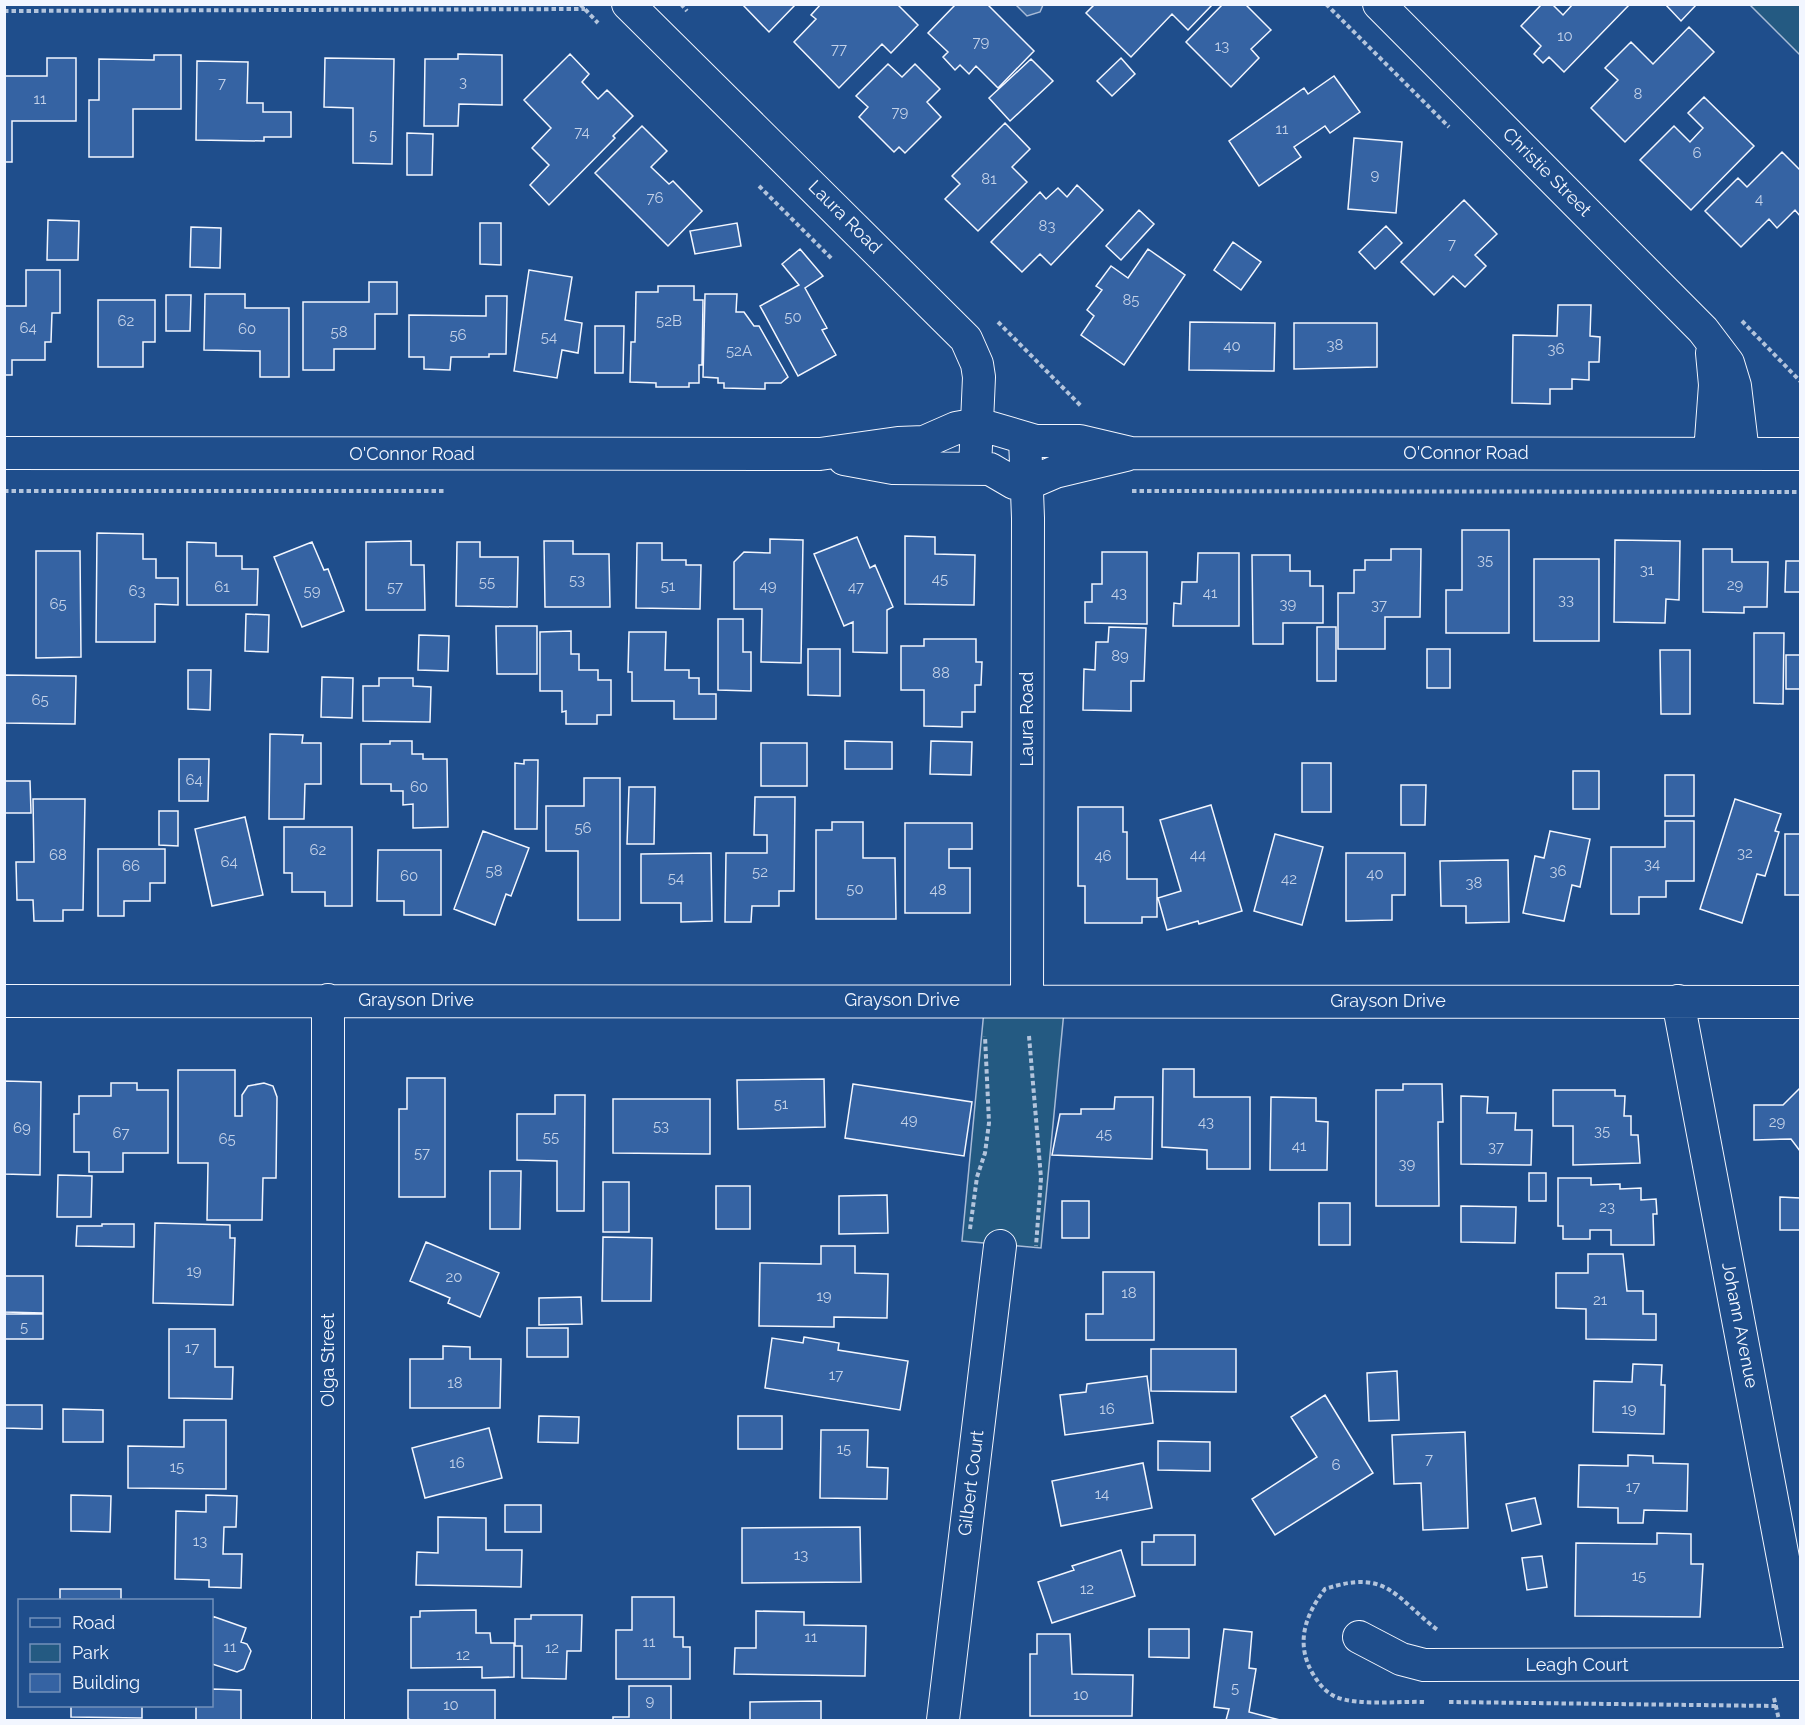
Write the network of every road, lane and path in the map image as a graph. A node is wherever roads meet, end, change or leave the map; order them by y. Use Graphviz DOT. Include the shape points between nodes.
graph roads {
  1 [pos="476,4"];
  2 [pos="628,4"];
  3 [pos="1326,4"];
  4 [pos="1379,4"];
  5 [pos="585,9"];
  6 [pos="470,10"];
  7 [pos="4,11"];
  8 [pos="1452,130"];
  9 [pos="1712,343"];
  10 [pos="978,424"];
  11 [pos="1025,438"];
  12 [pos="4,453"];
  13 [pos="1131,453"];
  14 [pos="1710,453"];
  15 [pos="1743,453"];
  16 [pos="820,454"];
  17 [pos="1800,454"];
  18 [pos="975,468"];
  19 [pos="1027,484"];
  20 [pos="4,491"];
  21 [pos="448,491"];
  22 [pos="1129,491"];
  23 [pos="1800,492"];
  24 [pos="328,1000"];
  25 [pos="1027,1000"];
  26 [pos="4,1001"];
  27 [pos="1678,1001"];
  28 [pos="1800,1002"];
  29 [pos="999,1246"];
  30 [pos="1359,1637"];
  31 [pos="1800,1648"];
  32 [pos="1800,1664"];
  33 [pos="1773,1692"];
  34 [pos="328,1720"];
  35 [pos="943,1720"];
  36 [pos="1779,1720"];
  1 -- 6 [label="path"];
  2 -- 10 [label="street, Laura Road" via="957,327 977,364"];
  3 -- 8 [label="path"];
  4 -- 9 [label="street, Christie Street" via="1683,309"];
  5 -- 6 [label="path"];
  6 -- 7 [label="path"];
  9 -- 14 [label="street"];
  9 -- 15 [label="street, Christie Street" via="1728,363 1735,386"];
  10 -- 11 [label="street, O'Connor Road"];
  10 -- 16 [label="street, O'Connor Road" via="956,428 924,442"];
  10 -- 18 [label="street, Laura Road"];
  11 -- 13 [label="street, O'Connor Road" via="1080,441"];
  11 -- 19 [label="street, Laura Road"];
  12 -- 16 [label="street, O'Connor Road"];
  13 -- 14 [label="street, O'Connor Road"];
  13 -- 19 [label="street, O'Connor Road" via="1055,472"];
  14 -- 15 [label="street, O'Connor Road"];
  15 -- 17 [label="street, O'Connor Road"];
  16 -- 18 [label="street, O'Connor Road" via="893,468"];
  18 -- 19 [label="street, O'Connor Road" via="990,469 1014,483"];
  19 -- 25 [label="street, Laura Road"];
  20 -- 21 [label="path"];
  22 -- 23 [label="path"];
  24 -- 25 [label="street, Grayson Drive"];
  24 -- 26 [label="street, Grayson Drive"];
  24 -- 34 [label="street, Olga Street"];
  25 -- 27 [label="street, Grayson Drive"];
  27 -- 28 [label="street, Grayson Drive"];
  27 -- 31 [label="street, Johann Avenue"];
  29 -- 35 [label="street, Gilbert Court"];
  30 -- 32 [label="street, Leagh Court" via="1401,1659 1424,1665"];
  33 -- 36 [label="path"];
}
